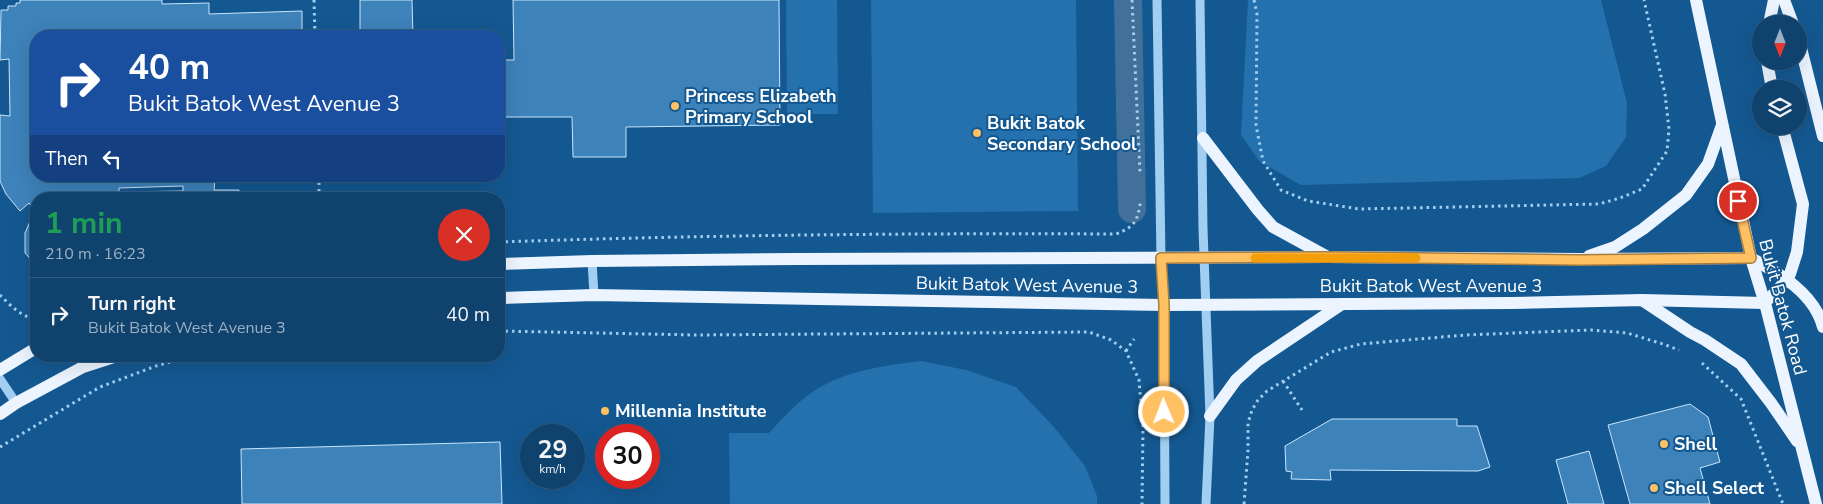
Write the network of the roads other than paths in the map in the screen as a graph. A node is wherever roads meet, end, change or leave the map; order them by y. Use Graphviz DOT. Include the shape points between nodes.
graph roads {
  1 [pos="1158,0"];
  2 [pos="1200,0"];
  3 [pos="1696,0"];
  4 [pos="1774,0"];
  5 [pos="1784,0"];
  6 [pos="1771,15"];
  7 [pos="1790,15"];
  8 [pos="1806,70"];
  9 [pos="1722,125"];
  10 [pos="1784,135"];
  11 [pos="1823,136"];
  12 [pos="1203,138"];
  13 [pos="1328,257"];
  14 [pos="1161,258"];
  15 [pos="1204,258"];
  16 [pos="1751,258"];
  17 [pos="1579,260"];
  18 [pos="592,261"];
  19 [pos="505,264"];
  20 [pos="1786,279"];
  21 [pos="594,295"];
  22 [pos="505,298"];
  23 [pos="1642,300"];
  24 [pos="1764,303"];
  25 [pos="1342,304"];
  26 [pos="1164,305"];
  27 [pos="1206,305"];
  28 [pos="1823,327"];
  29 [pos="30,352"];
  30 [pos="98,362"];
  31 [pos="0,370"];
  32 [pos="0,379"];
  33 [pos="16,403"];
  34 [pos="0,414"];
  35 [pos="1210,416"];
  36 [pos="1802,449"];
  37 [pos="1165,504"];
  38 [pos="1206,504"];
  39 [pos="1816,504"];
  1 -- 14 [label="street"];
  2 -- 12 [label="street"];
  3 -- 9 [label="main road, Bukit Batok Road"];
  4 -- 6 [label="main road"];
  5 -- 7 [label="main road"];
  8 -- 11 [label="main road"];
  9 -- 16 [label="main road, Bukit Batok Road"];
  9 -- 17 [label="main road" via="1708,164 1686,195 1615,247"];
  10 -- 20 [label="main road" via="1802,204 1797,252"];
  12 -- 13 [label="main road" via="1273,227"];
  12 -- 15 [label="street"];
  13 -- 15 [label="main road, Bukit Batok West Avenue 3"];
  13 -- 17 [label="main road, Bukit Batok West Avenue 3"];
  14 -- 15 [label="main road, Bukit Batok West Avenue 3"];
  14 -- 18 [label="main road, Bukit Batok West Avenue 3"];
  14 -- 26 [label="street"];
  15 -- 27 [label="street"];
  16 -- 17 [label="main road, Bukit Batok West Avenue 3"];
  16 -- 20 [label="main road"];
  16 -- 24 [label="main road, Bukit Batok Road"];
  18 -- 19 [label="main road, Bukit Batok West Avenue 3"];
  18 -- 21 [label="street"];
  20 -- 24 [label="main road"];
  20 -- 28 [label="main road" via="1807,298 1820,316"];
  21 -- 22 [label="main road, Bukit Batok West Avenue 3"];
  21 -- 26 [label="main road, Bukit Batok West Avenue 3"];
  23 -- 24 [label="main road, Bukit Batok West Avenue 3"];
  23 -- 25 [label="main road, Bukit Batok West Avenue 3"];
  23 -- 36 [label="main road" via="1741,364"];
  24 -- 36 [label="main road, Bukit Batok Road"];
  25 -- 27 [label="main road, Bukit Batok West Avenue 3"];
  25 -- 35 [label="main road" via="1256,362 1236,380"];
  26 -- 27 [label="main road, Bukit Batok West Avenue 3"];
  26 -- 37 [label="street"];
  27 -- 35 [label="street"];
  29 -- 31 [label="main road"];
  30 -- 33 [label="main road"];
  32 -- 33 [label="street"];
  33 -- 34 [label="main road"];
  35 -- 38 [label="street"];
  36 -- 39 [label="main road, Bukit Batok Road"];
}
